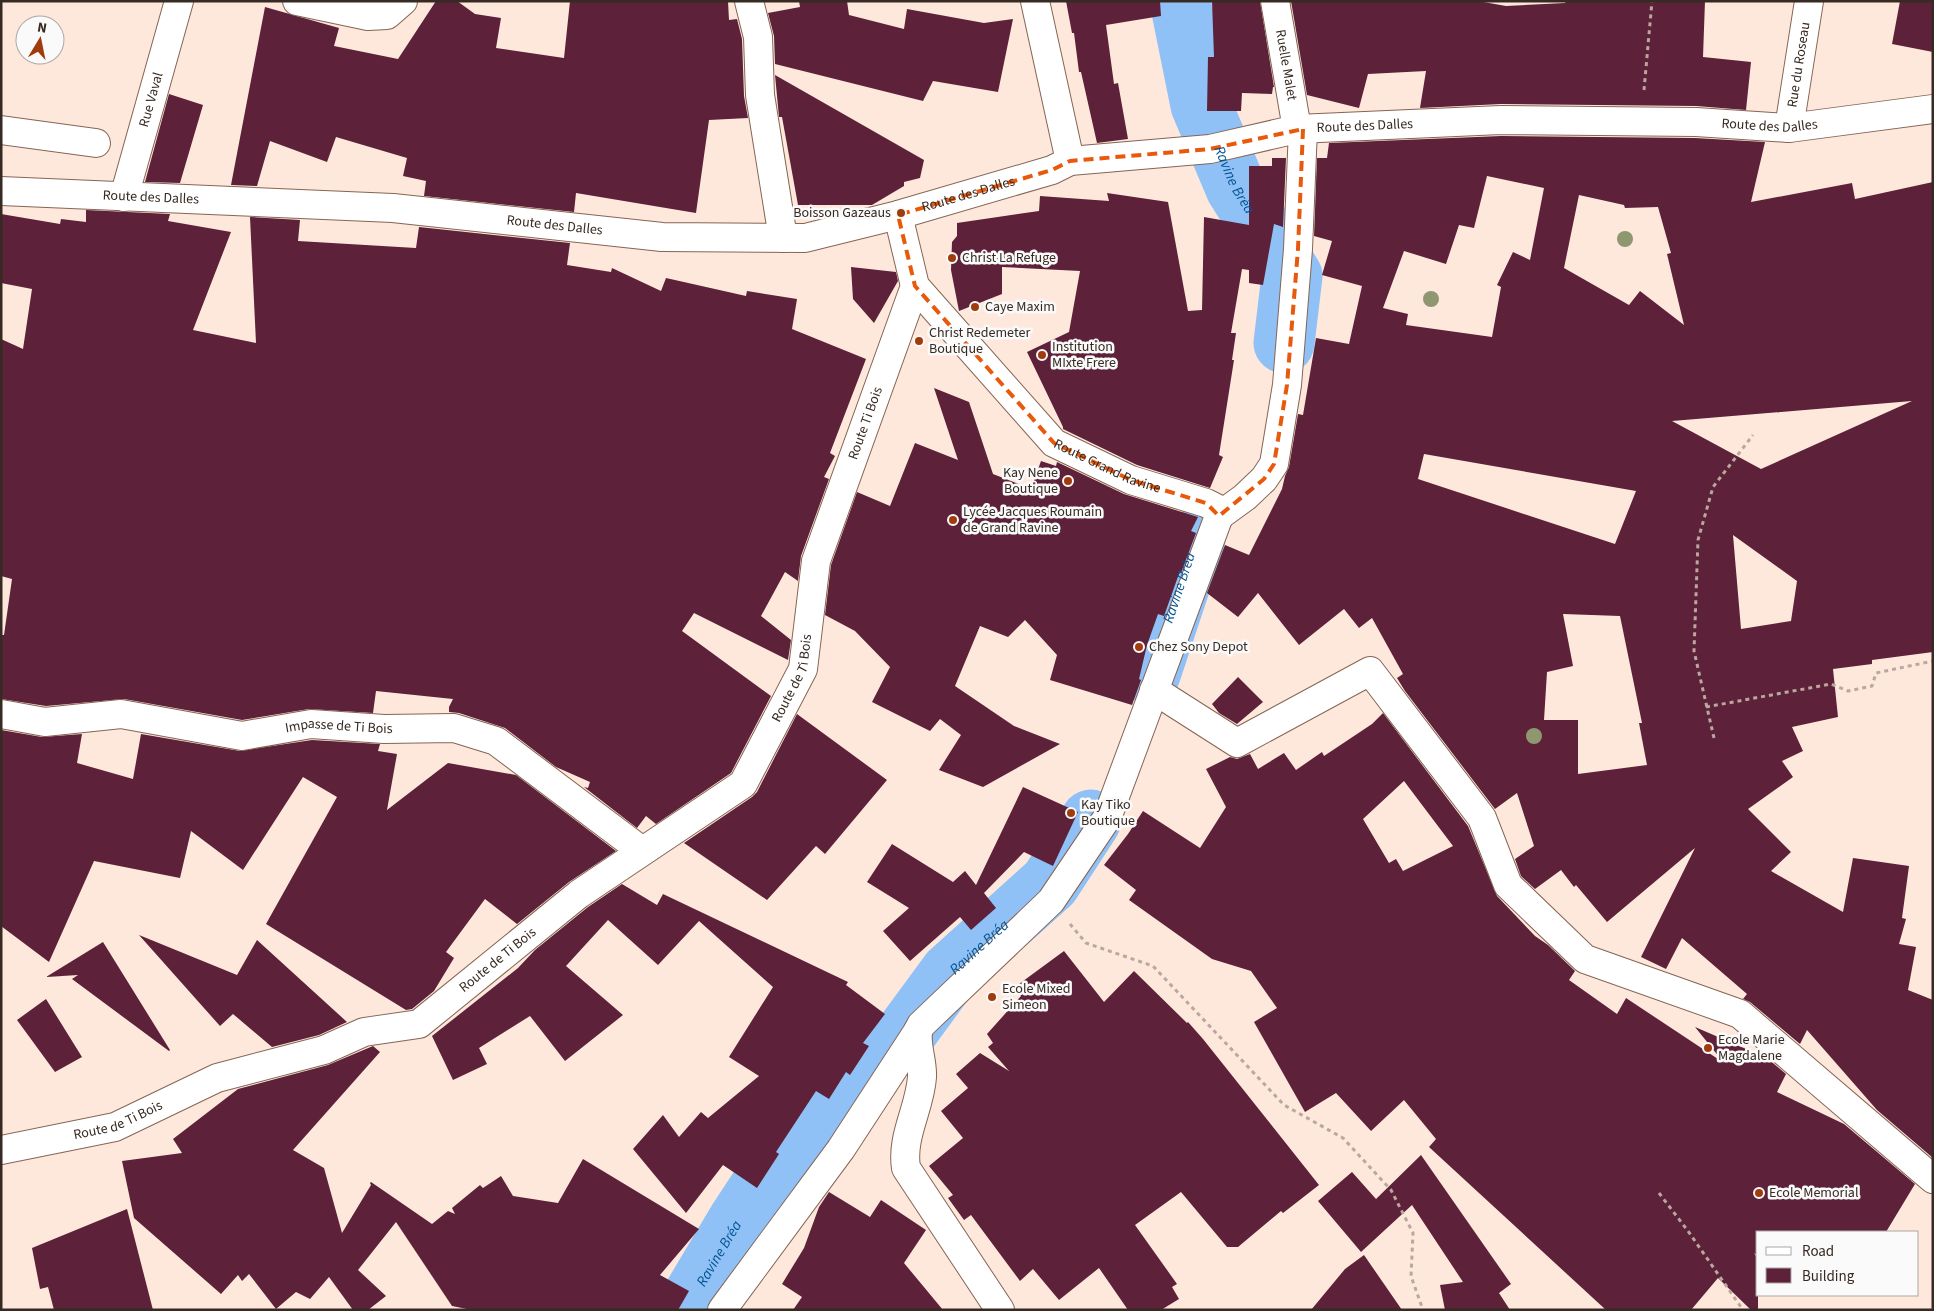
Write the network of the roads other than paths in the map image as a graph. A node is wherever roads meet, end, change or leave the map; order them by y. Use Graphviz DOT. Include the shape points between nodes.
graph roads {
  1 [pos="179,1"];
  2 [pos="403,1"];
  3 [pos="749,1"];
  4 [pos="1035,1"];
  5 [pos="1275,1"];
  6 [pos="1808,1"];
  7 [pos="312,3"];
  8 [pos="1933,109"];
  9 [pos="1789,128"];
  10 [pos="1300,129"];
  11 [pos="1,130"];
  12 [pos="96,143"];
  13 [pos="1070,161"];
  14 [pos="1,191"];
  15 [pos="124,197"];
  16 [pos="898,215"];
  17 [pos="783,238"];
  18 [pos="915,286"];
  19 [pos="1219,516"];
  20 [pos="816,561"];
  21 [pos="1154,690"];
  22 [pos="1,714"];
  23 [pos="642,851"];
  24 [pos="918,1031"];
  25 [pos="1,1150"];
  26 [pos="1933,1179"];
  27 [pos="722,1310"];
  28 [pos="1000,1310"];
  1 -- 15 [label="street, Rue Vaval"];
  2 -- 7 [label="street" via="387,15 368,16"];
  3 -- 17 [label="street" via="758,36 760,94"];
  4 -- 13 [label="street"];
  5 -- 10 [label="street, Ruelle Malet"];
  6 -- 9 [label="street, Rue du Roseau"];
  8 -- 9 [label="street, Route des Dalles"];
  9 -- 10 [label="street, Route des Dalles" via="1501,120"];
  10 -- 13 [label="street, Route des Dalles" via="1210,149"];
  10 -- 19 [label="street, Ruelle Malet" via="1298,249 1288,385 1274,464 1245,497"];
  11 -- 12 [label="street"];
  13 -- 16 [label="street, Route des Dalles" via="1052,170"];
  14 -- 15 [label="street, Route des Dalles"];
  15 -- 17 [label="street, Route des Dalles" via="394,208 662,237"];
  16 -- 17 [label="street, Route des Dalles" via="805,238"];
  16 -- 18 [label="street, Route Grand Ravine"];
  18 -- 19 [label="street, Route Grand Ravine" via="1054,443 1131,480 1206,503 1216,508"];
  18 -- 20 [label="street, Route Ti Bois"];
  19 -- 21 [label="street"];
  20 -- 23 [label="street, Route de Ti Bois" via="803,669 743,784"];
  21 -- 24 [label="street" via="1107,818 1051,902"];
  21 -- 26 [label="street" via="1237,742 1370,672 1482,818 1508,885 1585,959 1740,1014"];
  22 -- 23 [label="street, Impasse de Ti Bois" via="45,722 121,714 242,736 311,724 384,729 454,728 496,741"];
  23 -- 25 [label="street, Route de Ti Bois" via="579,894 419,1024 364,1032 324,1050 218,1078 115,1127"];
  24 -- 27 [label="street" via="841,1149"];
  24 -- 28 [label="street" via="922,1080 906,1144 906,1168"];
}
